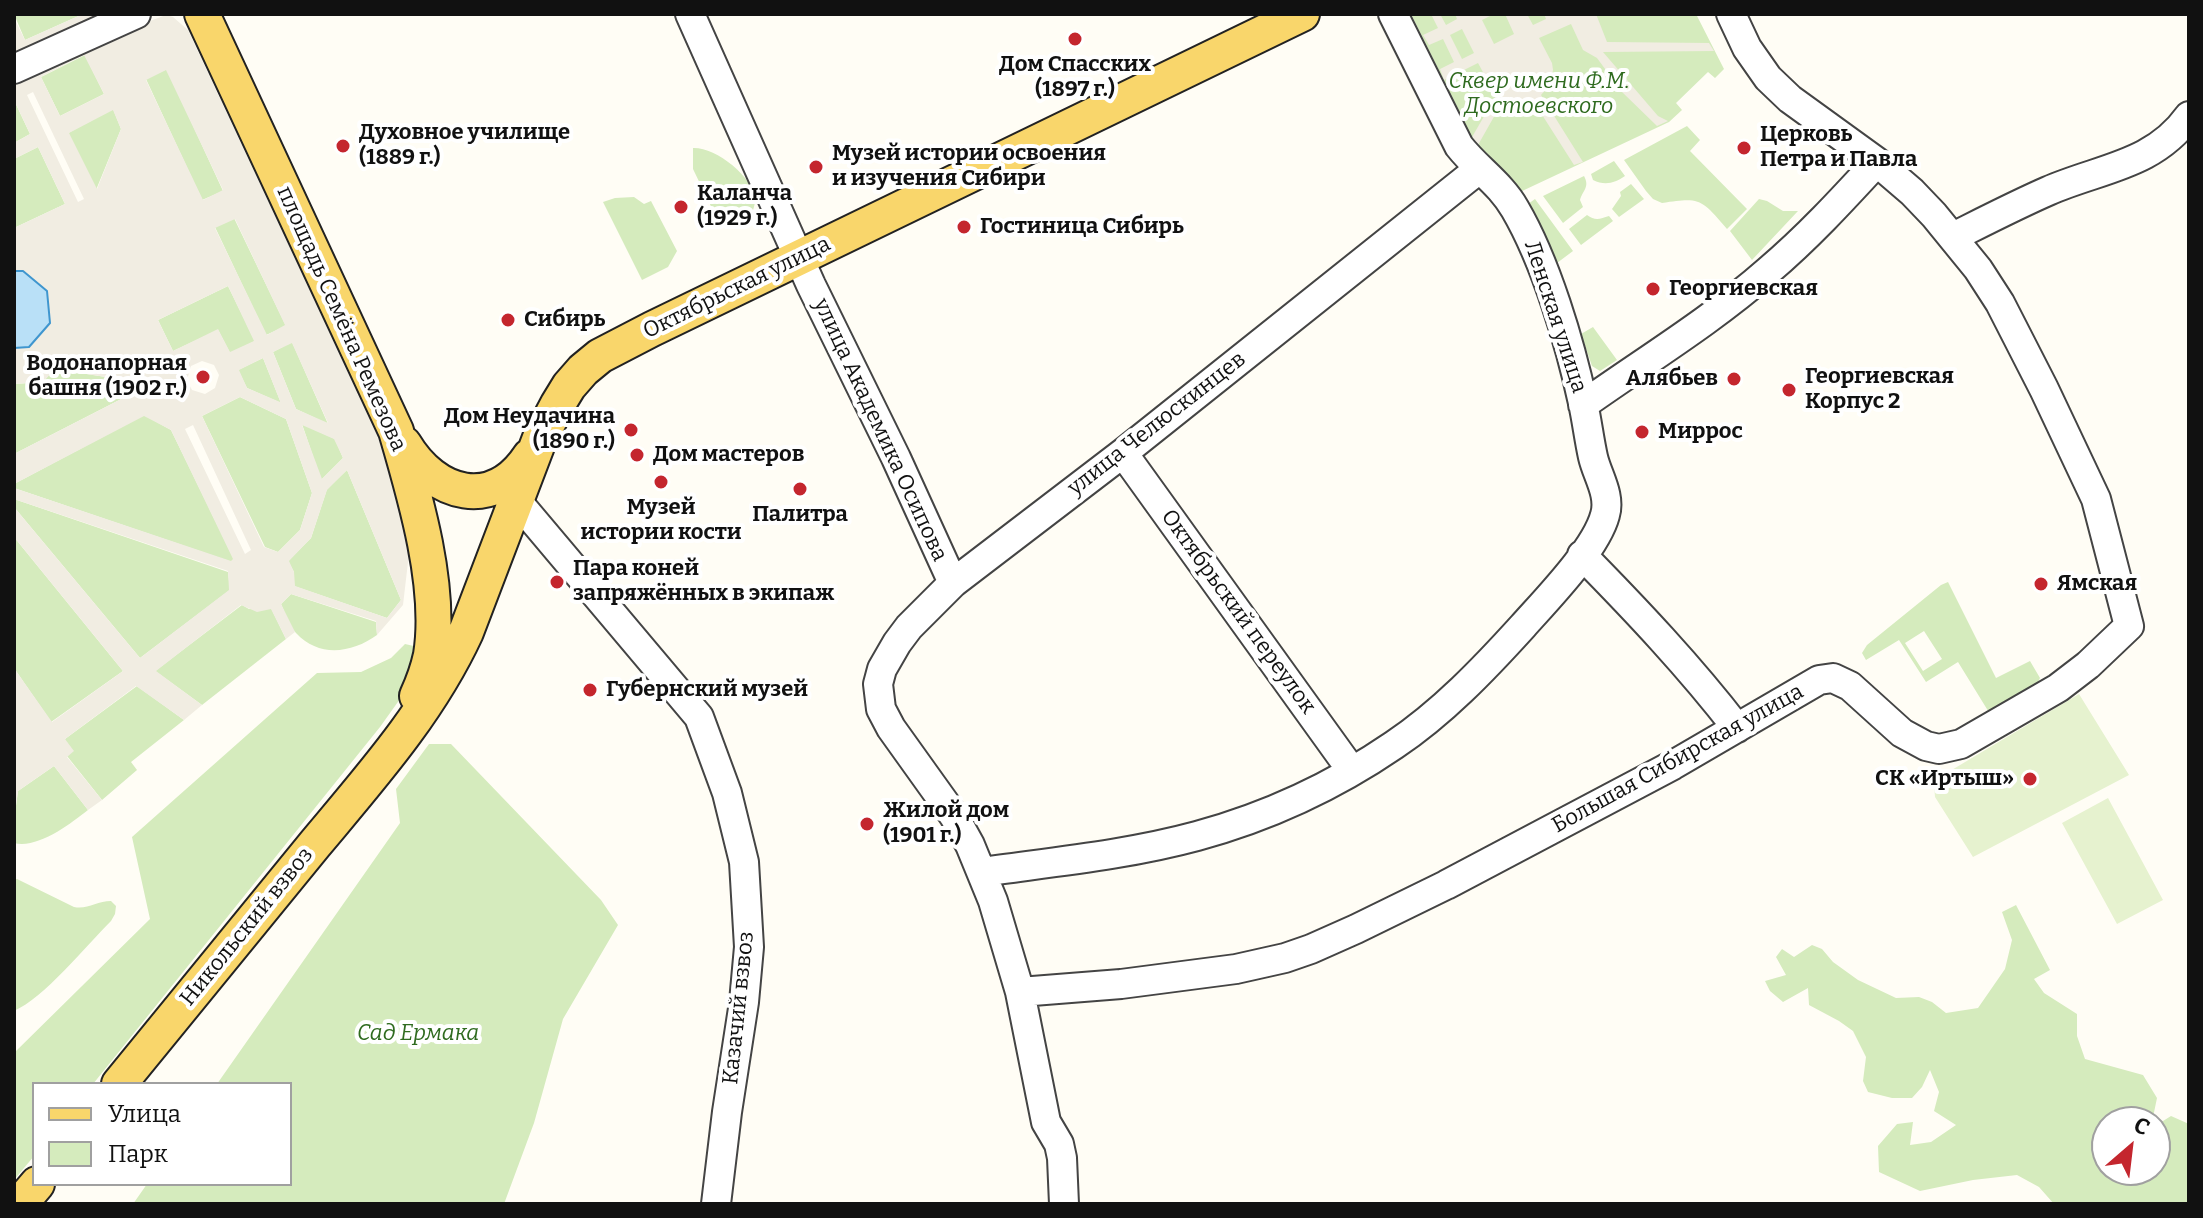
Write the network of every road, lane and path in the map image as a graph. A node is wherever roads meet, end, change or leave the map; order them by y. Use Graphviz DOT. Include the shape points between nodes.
graph roads {
  1 [pos="136,14"];
  2 [pos="202,14"];
  3 [pos="690,14"];
  4 [pos="1302,14"];
  5 [pos="1393,14"];
  6 [pos="1731,14"];
  7 [pos="14,69"];
  8 [pos="2189,116"];
  9 [pos="1877,162"];
  10 [pos="1479,169"];
  11 [pos="1953,237"];
  12 [pos="799,257"];
  13 [pos="1583,405"];
  14 [pos="396,431"];
  15 [pos="540,438"];
  16 [pos="1123,453"];
  17 [pos="517,501"];
  18 [pos="1582,555"];
  19 [pos="953,583"];
  20 [pos="1737,728"];
  21 [pos="376,770"];
  22 [pos="1352,771"];
  23 [pos="982,872"];
  24 [pos="1020,992"];
  25 [pos="121,1082"];
  26 [pos="35,1186"];
  27 [pos="20,1204"];
  28 [pos="716,1204"];
  29 [pos="1064,1204"];
  1 -- 7 [label="street"];
  2 -- 14 [label="main road, площадь Семёна Ремезова"];
  3 -- 12 [label="street, улица Академика Осипова"];
  4 -- 12 [label="main road, Октябрьская улица"];
  5 -- 10 [label="street, Ленская улица" via="1459,146"];
  6 -- 9 [label="street, Большая Сибирская улица" via="1768,78"];
  8 -- 11 [label="street" via="2158,148 2051,189"];
  9 -- 11 [label="street, Большая Сибирская улица"];
  9 -- 13 [label="street" via="1766,273"];
  10 -- 13 [label="street, Ленская улица" via="1506,194 1524,225 1558,314"];
  10 -- 16 [label="street, улица Челюскинцев"];
  11 -- 20 [label="street, Большая Сибирская улица" via="2000,303 2080,463 2096,499 2129,626 2058,688 1961,744 1939,749 1913,740 1850,686 1833,678 1819,680"];
  12 -- 15 [label="main road, Октябрьская улица" via="600,356 569,386"];
  12 -- 19 [label="street, улица Академика Осипова"];
  13 -- 18 [label="street, Ленская улица" via="1607,501 1602,523"];
  14 -- 15 [label="main road" via="426,473 472,492 487,491 512,477"];
  14 -- 21 [label="main road, площадь Семёна Ремезова" via="423,533 432,638 417,697"];
  15 -- 17 [label="main road, Октябрьская улица"];
  16 -- 19 [label="street, улица Челюскинцев"];
  16 -- 22 [label="street, Октябрьский переулок"];
  17 -- 21 [label="main road, Октябрьская улица" via="453,661"];
  17 -- 28 [label="street, Казачий взвоз" via="699,717 727,793 744,862 749,947"];
  18 -- 20 [label="street" via="1659,633"];
  18 -- 22 [label="street, Ленская улица" via="1503,648 1453,697 1395,745"];
  19 -- 23 [label="street, улица Челюскинцев" via="909,627 889,655 878,684 881,709 891,728 954,816"];
  20 -- 24 [label="street, Большая Сибирская улица" via="1446,885 1285,958 1121,984"];
  21 -- 25 [label="main road, Никольский взвоз"];
  22 -- 23 [label="street, Ленская улица" via="1258,817 1196,837"];
  23 -- 24 [label="street"];
  24 -- 29 [label="street" via="1046,1122 1062,1158"];
  26 -- 27 [label="main road"];
}
